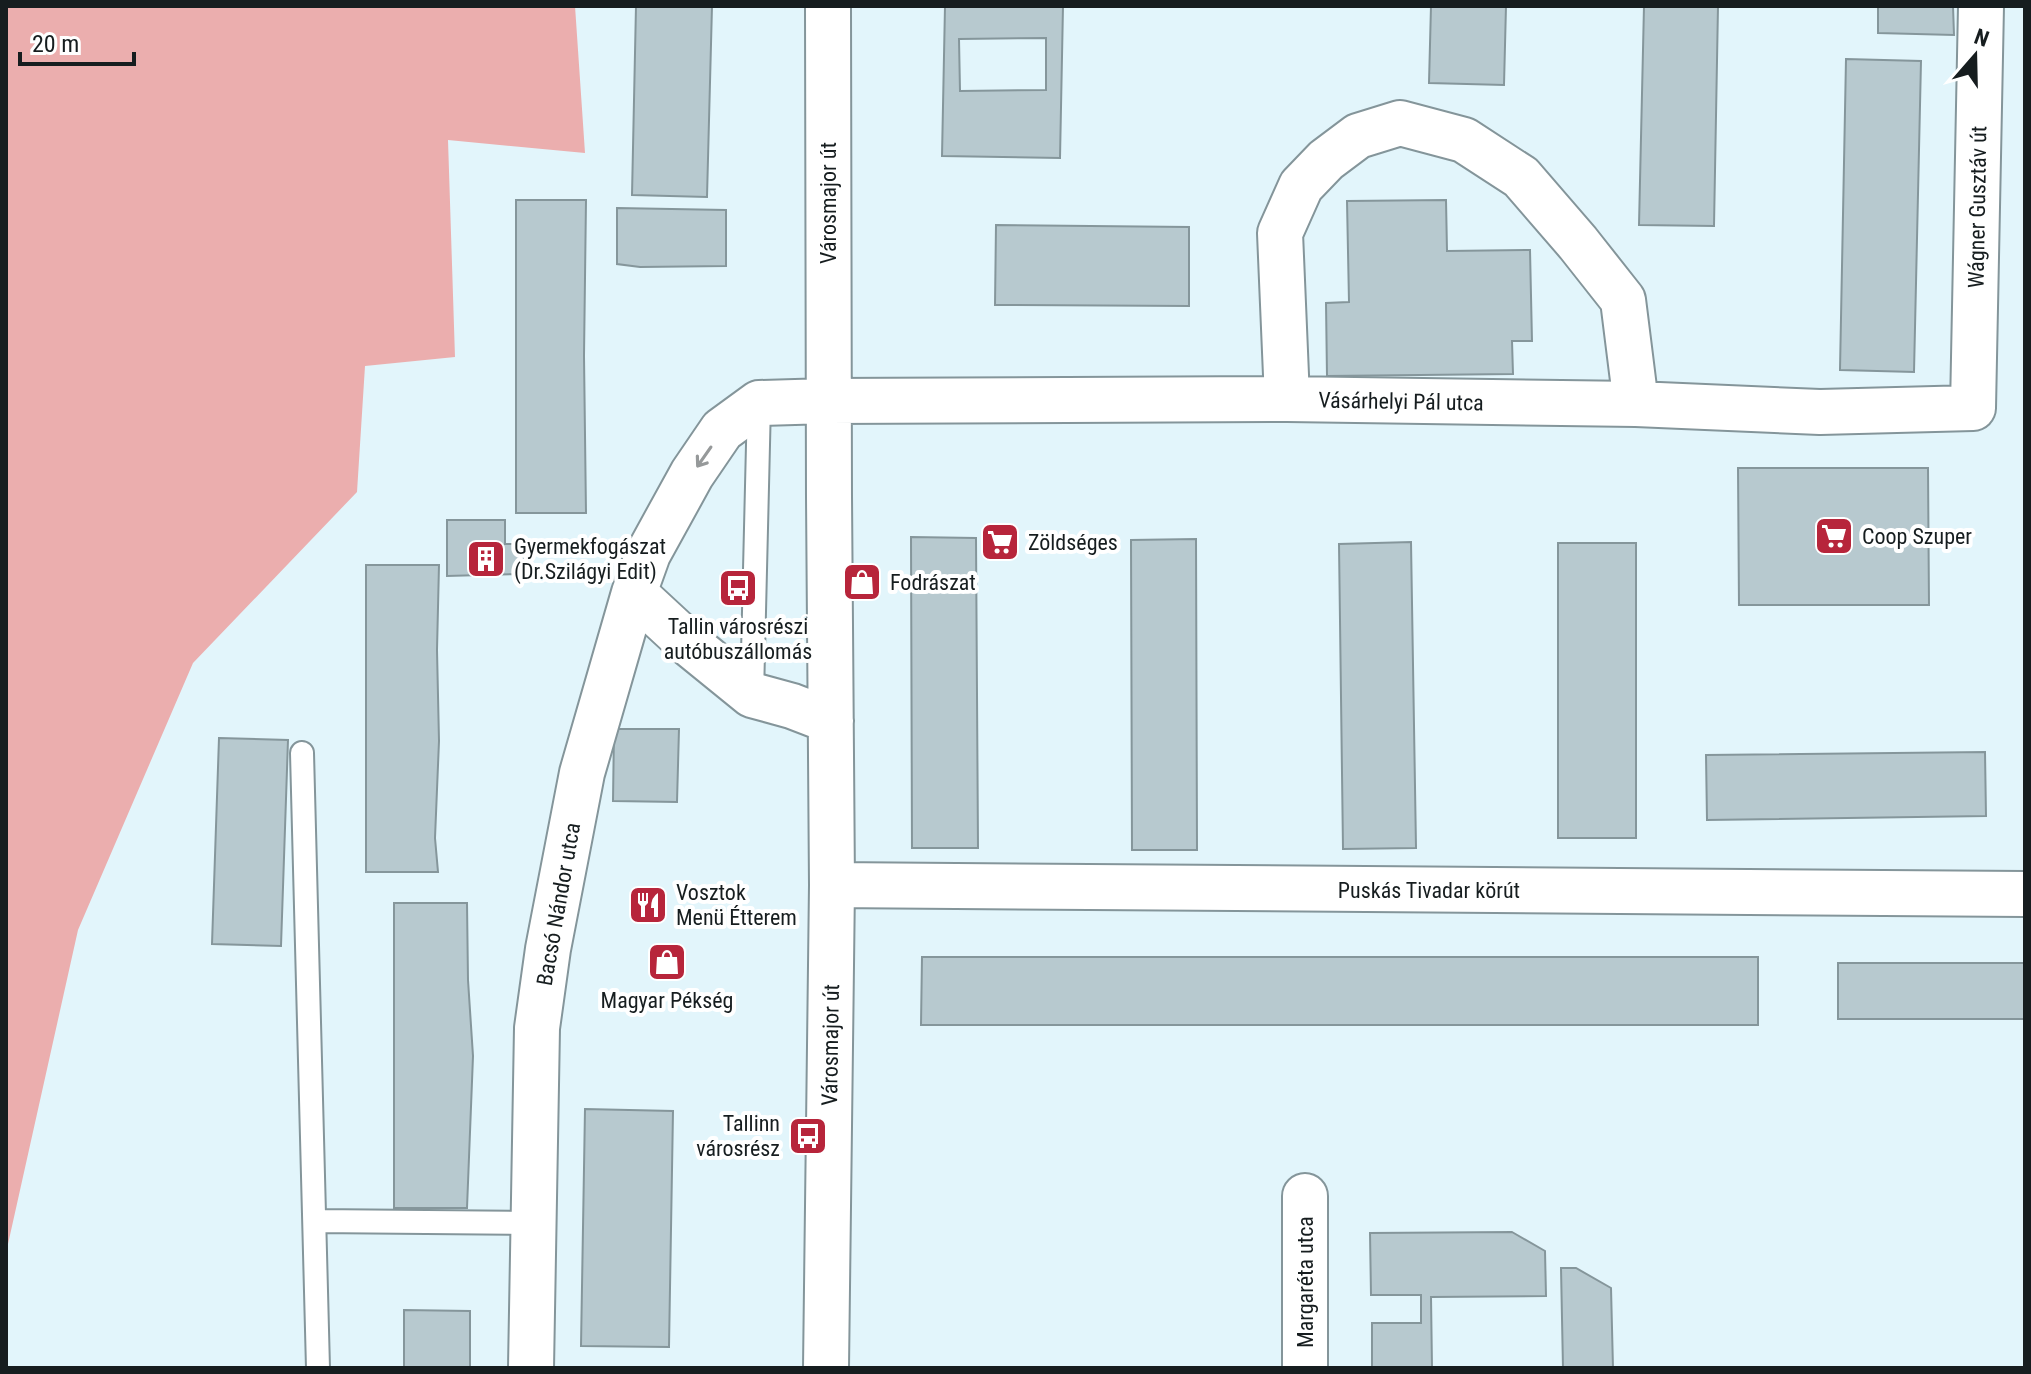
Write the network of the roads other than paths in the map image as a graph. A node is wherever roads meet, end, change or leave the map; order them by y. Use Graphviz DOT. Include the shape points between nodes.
graph roads {
  1 [pos="828,6"];
  2 [pos="1981,6"];
  3 [pos="1287,399"];
  4 [pos="828,401"];
  5 [pos="759,403"];
  6 [pos="1636,404"];
  7 [pos="1973,408"];
  8 [pos="634,593"];
  9 [pos="752,695"];
  10 [pos="831,721"];
  11 [pos="302,753"];
  12 [pos="832,885"];
  13 [pos="2025,894"];
  14 [pos="1305,1196"];
  15 [pos="315,1221"];
  16 [pos="533,1223"];
  17 [pos="318,1368"];
  18 [pos="531,1368"];
  19 [pos="826,1368"];
  20 [pos="1305,1368"];
  1 -- 4 [label="street, Városmajor út"];
  2 -- 7 [label="street, Wágner Gusztáv út"];
  3 -- 4 [label="street, Vásárhelyi Pál utca"];
  3 -- 6 [label="street, Vásárhelyi Pál utca"];
  3 -- 6 [label="street" via="1280,233 1301,186 1326,160 1358,136 1400,123 1464,140 1521,177 1578,243 1623,300"];
  4 -- 5 [label="street"];
  4 -- 10 [label="street, Városmajor út"];
  5 -- 8 [label="street, one-way" via="722,430 692,474 648,554"];
  5 -- 9 [label="lane"];
  6 -- 7 [label="street, Vásárhelyi Pál utca" via="1820,412"];
  8 -- 9 [label="street"];
  8 -- 16 [label="street, Bacsó Nándor utca" via="582,773 548,949 537,1028"];
  9 -- 10 [label="street"];
  10 -- 12 [label="street, Városmajor út"];
  11 -- 15 [label="lane"];
  12 -- 13 [label="street, Puskás Tivadar körút"];
  12 -- 19 [label="street, Városmajor út"];
  14 -- 20 [label="street, Margaréta utca"];
  15 -- 16 [label="lane"];
  15 -- 17 [label="lane"];
  16 -- 18 [label="street, Bacsó Nándor utca"];
}
